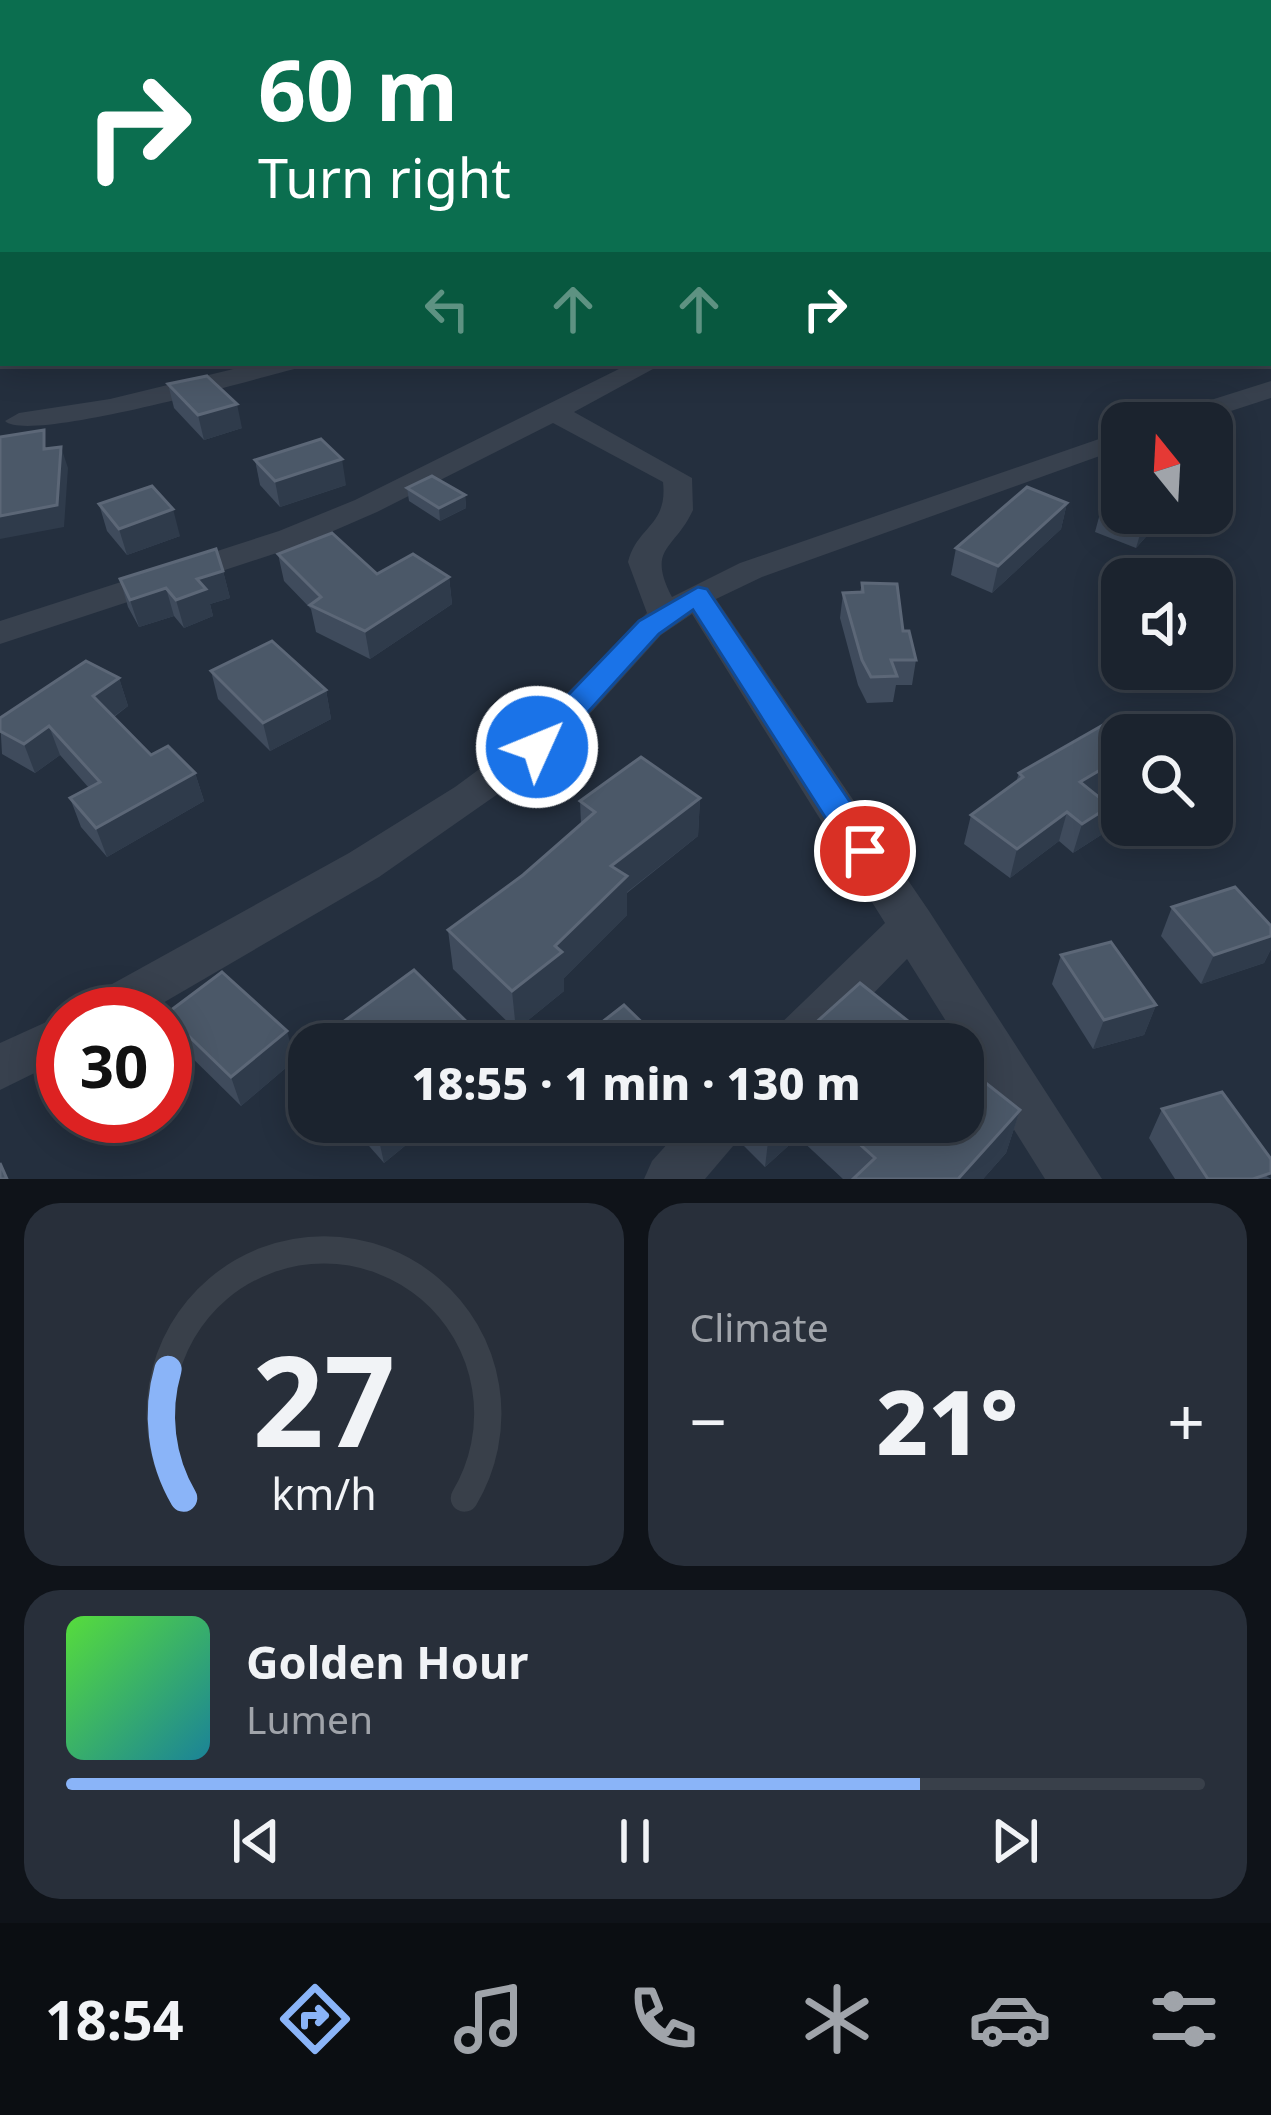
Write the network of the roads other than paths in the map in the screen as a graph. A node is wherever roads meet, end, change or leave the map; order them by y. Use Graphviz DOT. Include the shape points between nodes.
graph roads {
  1 [pos="277,366"];
  2 [pos="646,366"];
  3 [pos="1271,389"];
  4 [pos="1231,402"];
  5 [pos="555,413"];
  6 [pos="19,421"];
  7 [pos="1101,446"];
  8 [pos="682,606"];
  9 [pos="0,633"];
  10 [pos="913,924"];
  11 [pos="149,987"];
  12 [pos="813,1023"];
  13 [pos="36,1049"];
  14 [pos="0,1068"];
  15 [pos="703,1143"];
  16 [pos="671,1179"];
  17 [pos="1076,1179"];
  1 -- 6 [label="street"];
  2 -- 5 [label="street"];
  3 -- 4 [label="street"];
  5 -- 8 [label="street" via="676,478 680,512 645,555 644,568"];
  5 -- 9 [label="street" via="290,538"];
  7 -- 8 [label="street" via="751,570"];
  8 -- 10 [label="street"];
  8 -- 11 [label="street" via="649,627 537,747 470,796"];
  10 -- 12 [label="street"];
  10 -- 17 [label="street"];
  13 -- 14 [label="street"];
  15 -- 16 [label="street"];
}
